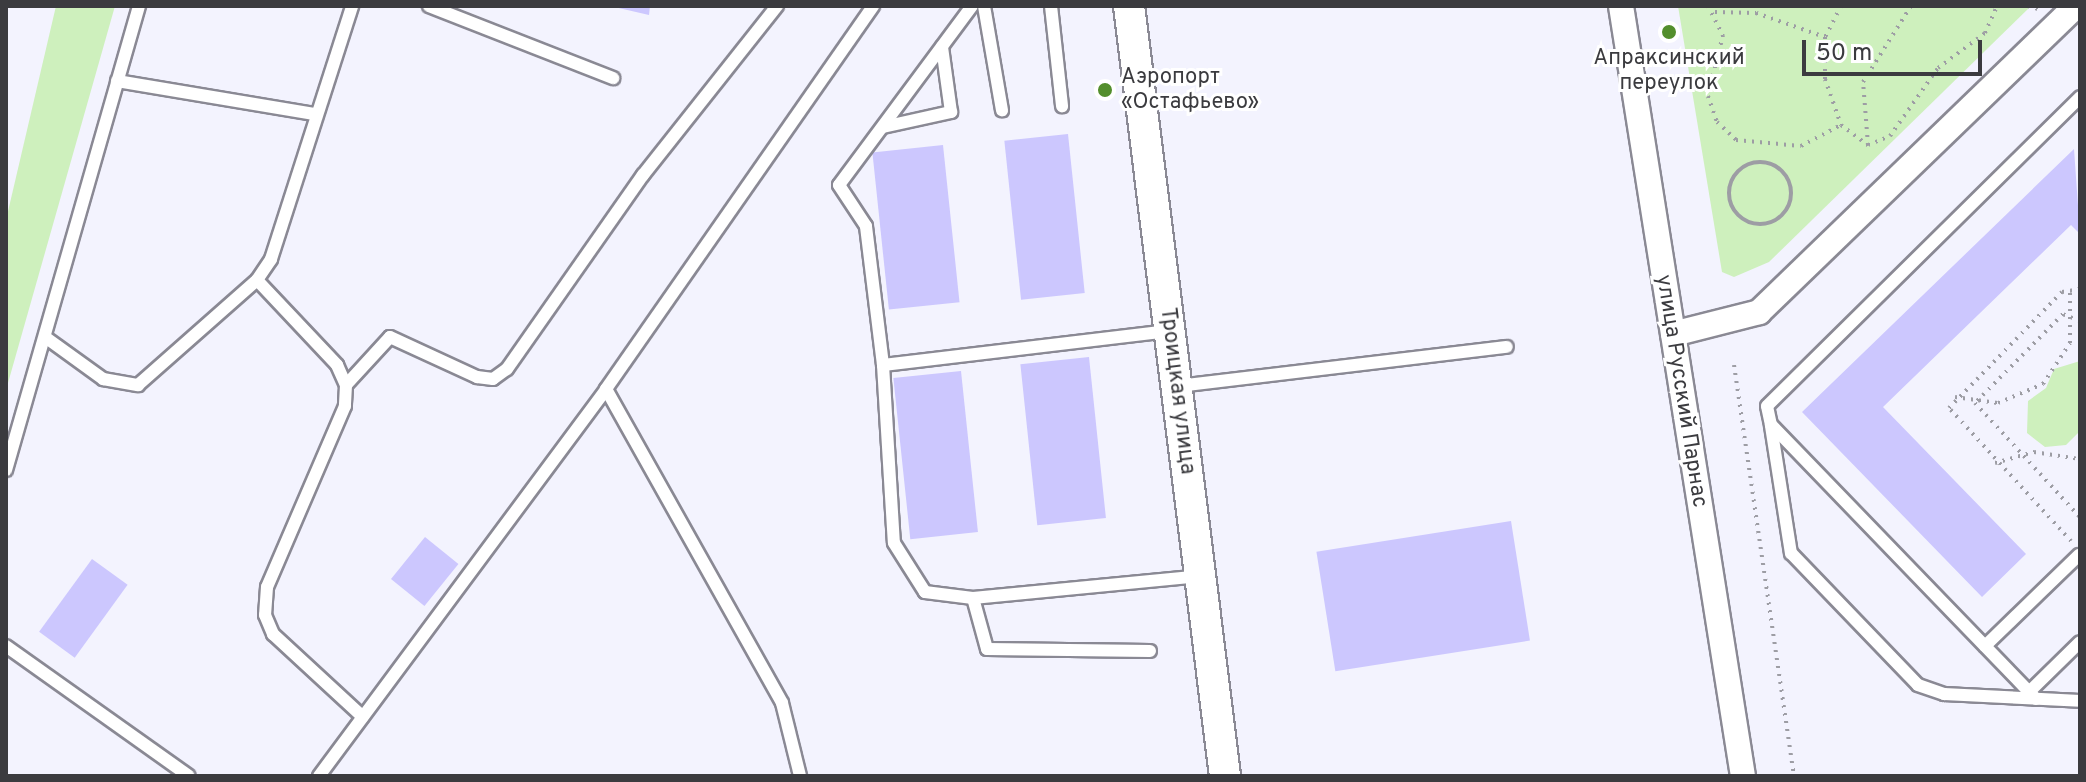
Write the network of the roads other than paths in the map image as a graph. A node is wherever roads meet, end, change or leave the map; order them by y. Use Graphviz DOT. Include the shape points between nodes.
graph roads {
  1 [pos="139,6"];
  2 [pos="352,6"];
  3 [pos="429,6"];
  4 [pos="777,6"];
  5 [pos="873,6"];
  6 [pos="972,6"];
  7 [pos="984,6"];
  8 [pos="1051,6"];
  9 [pos="1129,6"];
  10 [pos="1621,6"];
  11 [pos="2076,6"];
  12 [pos="942,47"];
  13 [pos="613,78"];
  14 [pos="117,81"];
  15 [pos="2079,99"];
  16 [pos="1062,106"];
  17 [pos="1002,110"];
  18 [pos="314,114"];
  19 [pos="883,127"];
  20 [pos="257,280"];
  21 [pos="1169,331"];
  22 [pos="1673,334"];
  23 [pos="45,337"];
  24 [pos="1507,347"];
  25 [pos="883,365"];
  26 [pos="346,385"];
  27 [pos="1175,387"];
  28 [pos="606,389"];
  29 [pos="1771,425"];
  30 [pos="6,470"];
  31 [pos="2079,555"];
  32 [pos="1200,576"];
  33 [pos="973,598"];
  34 [pos="2080,642"];
  35 [pos="6,646"];
  36 [pos="1985,646"];
  37 [pos="1150,651"];
  38 [pos="2032,696"];
  39 [pos="2080,701"];
  40 [pos="363,717"];
  41 [pos="189,776"];
  42 [pos="319,776"];
  43 [pos="800,776"];
  44 [pos="1225,776"];
  45 [pos="1743,776"];
  1 -- 14 [label="lane"];
  2 -- 18 [label="lane"];
  3 -- 13 [label="lane"];
  4 -- 26 [label="lane" via="643,175 507,369 493,379 477,377 390,337"];
  5 -- 28 [label="lane"];
  6 -- 12 [label="lane"];
  7 -- 17 [label="lane"];
  8 -- 16 [label="lane"];
  9 -- 21 [label="street, Троицкая улица"];
  10 -- 22 [label="street, улица Русский Парнас"];
  11 -- 22 [label="street" via="1759,312"];
  12 -- 19 [label="lane"];
  12 -- 19 [label="lane" via="951,112"];
  14 -- 18 [label="lane"];
  14 -- 23 [label="lane"];
  15 -- 29 [label="lane" via="1770,397"];
  18 -- 20 [label="lane" via="271,259"];
  19 -- 25 [label="lane" via="839,185 866,226"];
  20 -- 23 [label="lane" via="138,385 103,379"];
  20 -- 26 [label="lane" via="337,365"];
  21 -- 25 [label="lane"];
  21 -- 27 [label="street, Троицкая улица"];
  22 -- 45 [label="street, улица Русский Парнас"];
  23 -- 30 [label="lane"];
  24 -- 27 [label="lane"];
  25 -- 33 [label="lane" via="894,543 925,592"];
  26 -- 40 [label="lane" via="345,406 267,587 265,615 273,634"];
  27 -- 32 [label="street, Троицкая улица"];
  28 -- 40 [label="lane"];
  28 -- 43 [label="lane" via="782,703"];
  29 -- 36 [label="lane"];
  29 -- 38 [label="lane" via="1789,547 1799,564 1924,689"];
  31 -- 36 [label="lane"];
  32 -- 33 [label="lane"];
  32 -- 44 [label="street, Троицкая улица"];
  33 -- 37 [label="lane" via="987,649"];
  34 -- 38 [label="lane"];
  35 -- 41 [label="lane"];
  36 -- 38 [label="lane"];
  38 -- 39 [label="lane"];
  40 -- 42 [label="lane"];
}
